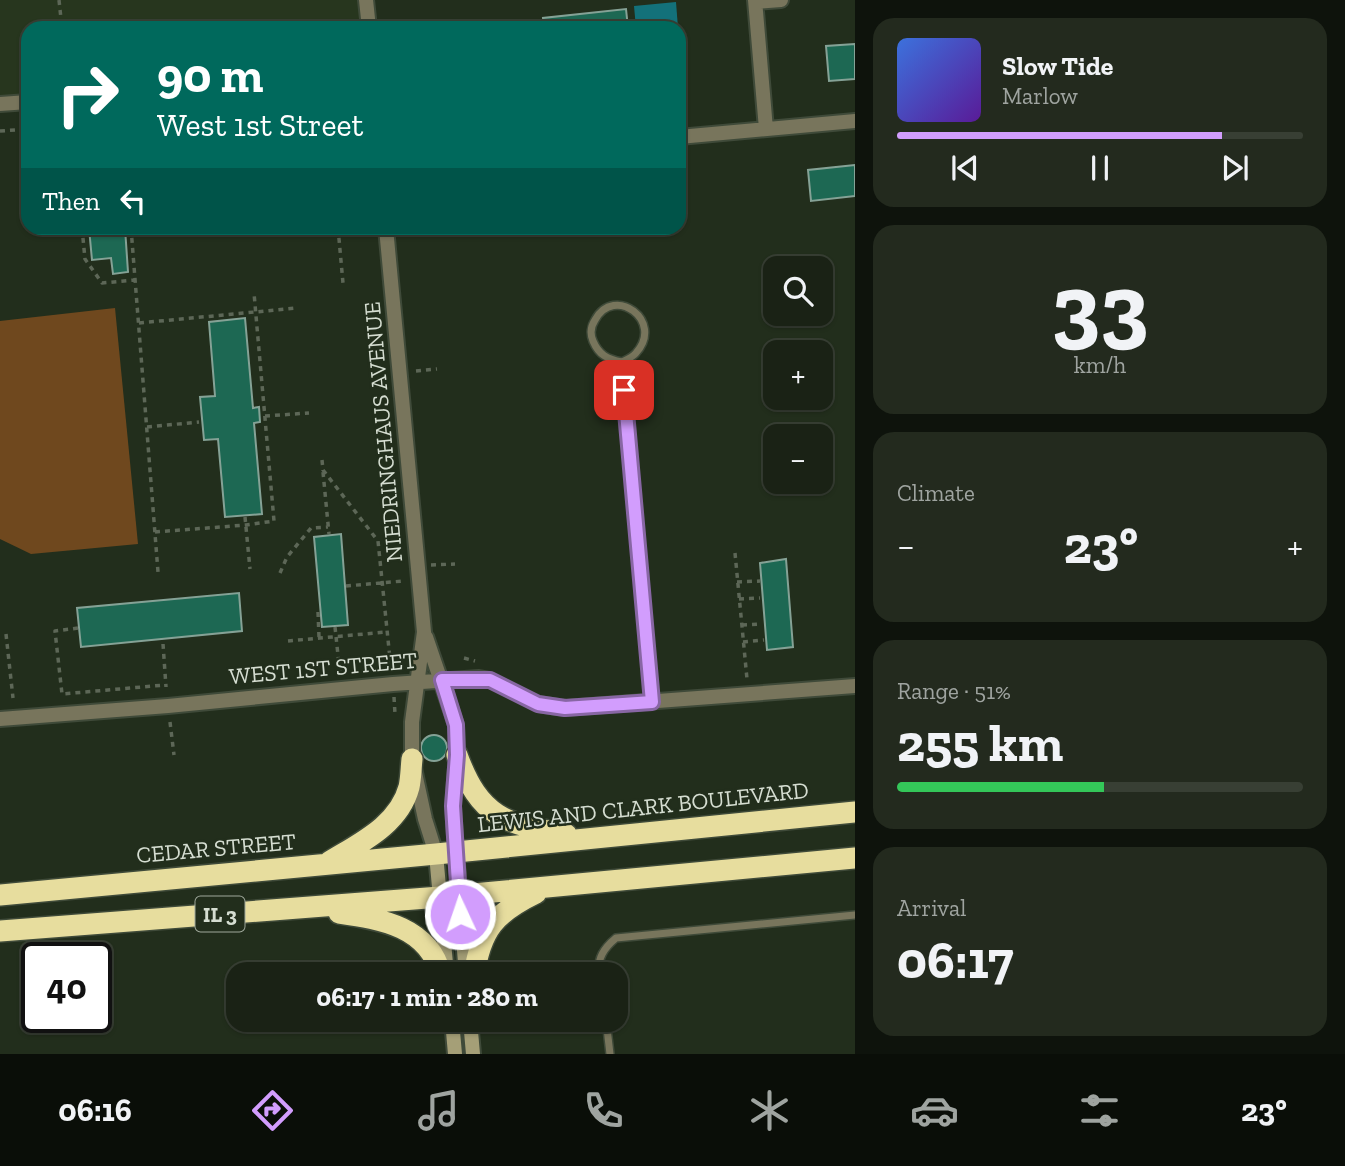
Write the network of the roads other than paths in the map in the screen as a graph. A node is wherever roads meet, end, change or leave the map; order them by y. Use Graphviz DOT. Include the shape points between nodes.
graph roads {
  1 [pos="366,0"];
  2 [pos="781,0"];
  3 [pos="755,1"];
  4 [pos="368,21"];
  5 [pos="21,102"];
  6 [pos="0,104"];
  7 [pos="855,121"];
  8 [pos="766,129"];
  9 [pos="686,136"];
  10 [pos="387,235"];
  11 [pos="622,362"];
  12 [pos="424,632"];
  13 [pos="442,680"];
  14 [pos="418,682"];
  15 [pos="855,686"];
  16 [pos="652,702"];
  17 [pos="0,719"];
  18 [pos="457,755"];
  19 [pos="412,759"];
  20 [pos="855,812"];
  21 [pos="592,838"];
  22 [pos="446,853"];
  23 [pos="855,858"];
  24 [pos="324,864"];
  25 [pos="551,886"];
  26 [pos="0,895"];
  27 [pos="450,896"];
  28 [pos="306,908"];
  29 [pos="855,915"];
  30 [pos="0,931"];
  31 [pos="437,962"];
  32 [pos="447,962"];
  33 [pos="463,962"];
  34 [pos="476,962"];
  35 [pos="600,962"];
  36 [pos="453,1032"];
  37 [pos="471,1032"];
  38 [pos="607,1032"];
  39 [pos="455,1054"];
  40 [pos="473,1054"];
  41 [pos="610,1054"];
  1 -- 4 [label="street"];
  2 -- 3 [label="street"];
  3 -- 8 [label="street"];
  5 -- 6 [label="street"];
  7 -- 8 [label="street"];
  8 -- 9 [label="street"];
  10 -- 12 [label="street, NIEDRINGHAUS AVENUE"];
  11 -- 11 [label="lane" via="636,354 644,337 643,322 635,311 622,305 601,311 591,335 607,359"];
  11 -- 16 [label="lane"];
  12 -- 13 [label="street, NIEDRINGHAUS AVENUE"];
  12 -- 14 [label="street, NIEDRINGHAUS AVENUE"];
  13 -- 14 [label="street, WEST 1ST STREET"];
  13 -- 16 [label="street, WEST 1ST STREET" via="490,680 538,704 565,708"];
  13 -- 18 [label="street, NIEDRINGHAUS AVENUE" via="456,725"];
  14 -- 17 [label="street, WEST 1ST STREET"];
  14 -- 19 [label="street, NIEDRINGHAUS AVENUE"];
  15 -- 16 [label="street, WEST 1ST STREET"];
  18 -- 21 [label="highway" via="474,792 502,819"];
  18 -- 22 [label="street, NIEDRINGHAUS AVENUE"];
  19 -- 22 [label="street, NIEDRINGHAUS AVENUE" via="425,820"];
  19 -- 24 [label="highway" via="409,788 395,816 371,837"];
  20 -- 21 [label="highway, LEWIS AND CLARK BOULEVARD / IL 3"];
  21 -- 22 [label="highway, LEWIS AND CLARK BOULEVARD / IL 3"];
  22 -- 24 [label="highway, CEDAR STREET / IL 3"];
  22 -- 27 [label="street, NIEDRINGHAUS AVENUE"];
  22 -- 27 [label="street, NIEDRINGHAUS AVENUE"];
  23 -- 25 [label="highway, IL 3"];
  24 -- 26 [label="highway, CEDAR STREET / IL 3"];
  25 -- 27 [label="highway, IL 3"];
  25 -- 34 [label="highway" via="513,904 495,919 485,932"];
  27 -- 28 [label="highway, IL 3"];
  27 -- 32 [label="street, NIEDRINGHAUS AVENUE"];
  27 -- 33 [label="street, NIEDRINGHAUS AVENUE"];
  28 -- 30 [label="highway, IL 3"];
  28 -- 31 [label="highway" via="381,920 418,936"];
  29 -- 35 [label="lane" via="616,938 603,950"];
  36 -- 39 [label="street"];
  37 -- 40 [label="street"];
  38 -- 41 [label="lane"];
}
